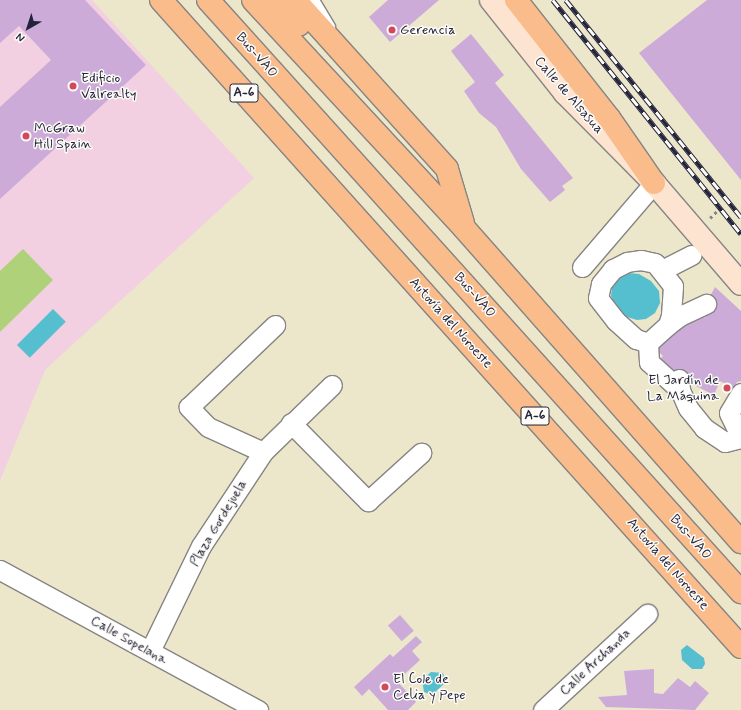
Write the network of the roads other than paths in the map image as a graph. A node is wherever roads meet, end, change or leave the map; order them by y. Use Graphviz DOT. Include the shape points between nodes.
graph roads {
  1 [pos="160,0"];
  2 [pos="208,0"];
  3 [pos="253,0"];
  4 [pos="277,0"];
  5 [pos="295,0"];
  6 [pos="314,0"];
  7 [pos="491,0"];
  8 [pos="516,0"];
  9 [pos="339,49"];
  10 [pos="330,83"];
  11 [pos="654,183"];
  12 [pos="464,228"];
  13 [pos="691,255"];
  14 [pos="582,267"];
  15 [pos="662,270"];
  16 [pos="741,284"];
  17 [pos="706,304"];
  18 [pos="275,325"];
  19 [pos="668,325"];
  20 [pos="648,343"];
  21 [pos="332,385"];
  22 [pos="741,393"];
  23 [pos="291,423"];
  24 [pos="741,438"];
  25 [pos="263,452"];
  26 [pos="421,453"];
  27 [pos="741,542"];
  28 [pos="0,570"];
  29 [pos="741,592"];
  30 [pos="647,614"];
  31 [pos="741,647"];
  32 [pos="150,651"];
  33 [pos="258,710"];
  34 [pos="543,710"];
  1 -- 31 [label="highway, Autovía del Noroeste / A-6"];
  2 -- 29 [label="highway, Bus-VAO"];
  3 -- 10 [label="highway"];
  4 -- 10 [label="highway" via="300,27"];
  5 -- 9 [label="highway"];
  6 -- 9 [label="lane" via="330,26"];
  7 -- 11 [label="street, Calle de Alsasua" via="565,94"];
  8 -- 11 [label="highway" via="609,118"];
  9 -- 12 [label="highway" via="447,169"];
  10 -- 12 [label="highway"];
  11 -- 14 [label="street"];
  11 -- 16 [label="street, Calle de Alsasua"];
  12 -- 27 [label="highway"];
  13 -- 15 [label="street"];
  15 -- 19 [label="street" via="673,286"];
  15 -- 20 [label="street" via="655,262 627,262 613,269 600,284 598,298 616,321 636,339"];
  17 -- 19 [label="street" via="680,316"];
  18 -- 25 [label="street" via="189,408 208,427"];
  19 -- 20 [label="street"];
  20 -- 24 [label="street" via="649,362 679,384 688,408 704,428 725,442"];
  21 -- 23 [label="street, Plaza Gordejuela"];
  22 -- 24 [label="street" via="729,413"];
  23 -- 25 [label="street, Plaza Gordejuela"];
  23 -- 26 [label="street" via="368,501"];
  25 -- 32 [label="street, Plaza Gordejuela" via="201,546"];
  28 -- 32 [label="street, Calle Sopelana"];
  30 -- 34 [label="street, Calle Archanda"];
  32 -- 33 [label="street, Calle Sopelana"];
}
